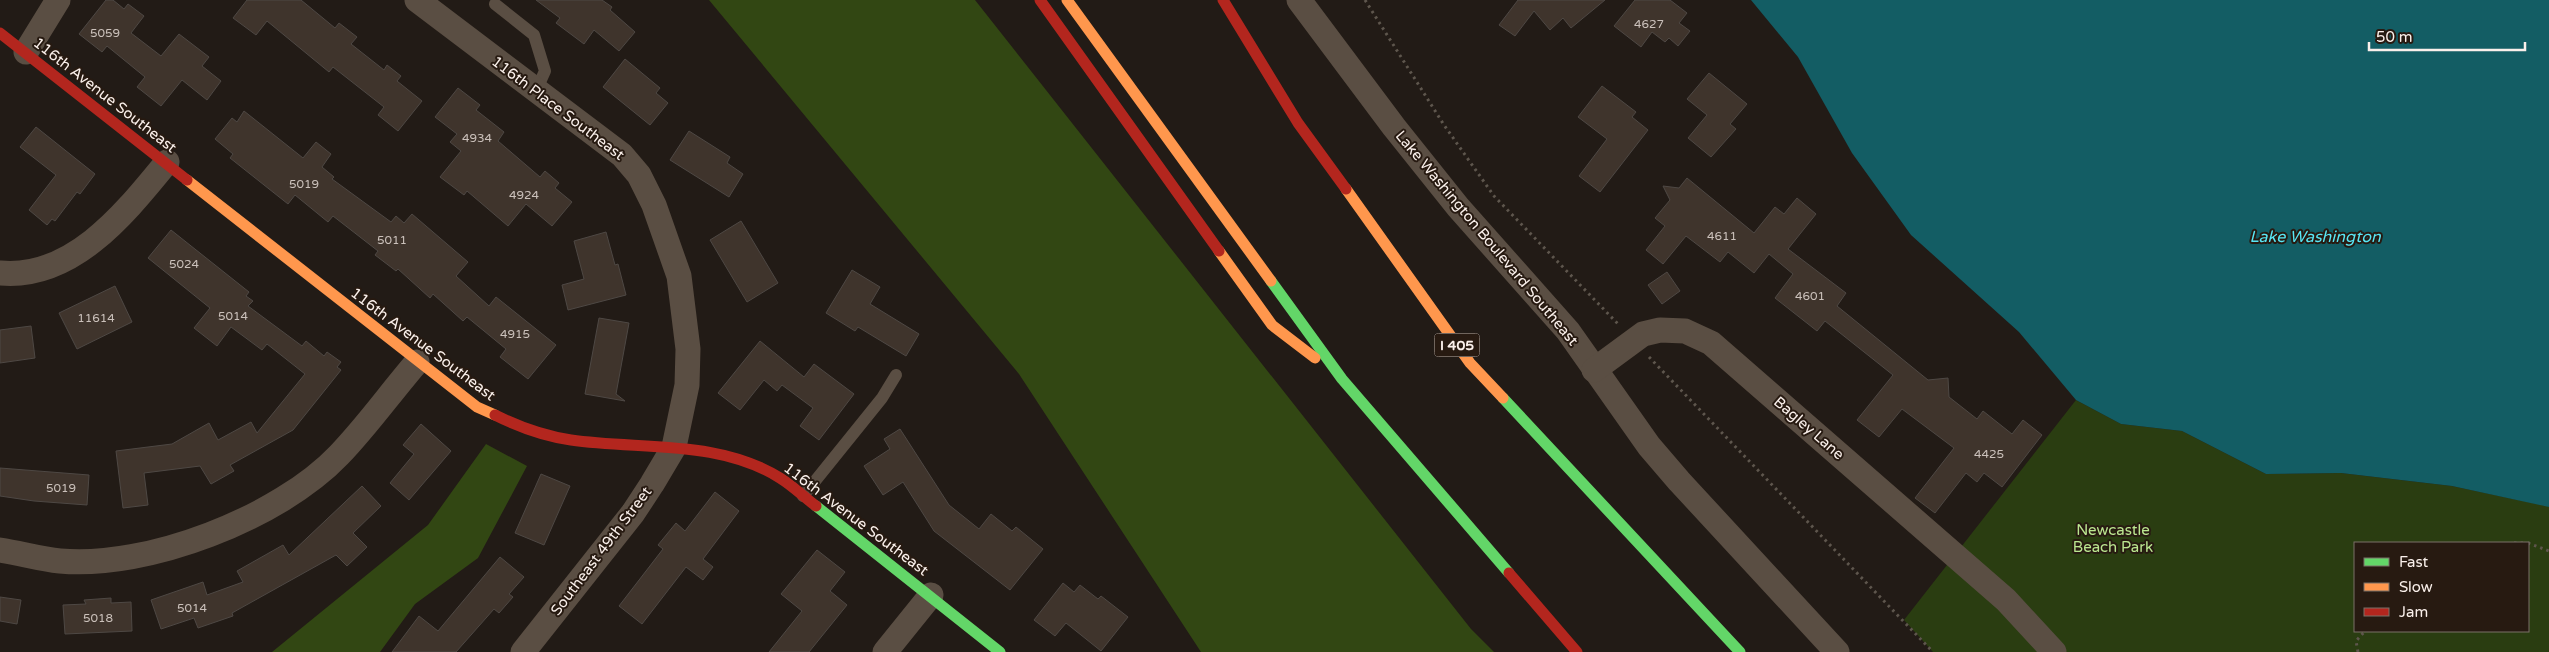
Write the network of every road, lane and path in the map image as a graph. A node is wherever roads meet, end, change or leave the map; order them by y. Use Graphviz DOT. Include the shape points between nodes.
graph roads {
  1 [pos="58,0"];
  2 [pos="417,0"];
  3 [pos="1040,0"];
  4 [pos="1067,0"];
  5 [pos="1223,0"];
  6 [pos="1299,0"];
  7 [pos="1364,0"];
  8 [pos="495,4"];
  9 [pos="0,33"];
  10 [pos="26,52"];
  11 [pos="536,91"];
  12 [pos="167,162"];
  13 [pos="0,273"];
  14 [pos="1625,331"];
  15 [pos="1642,350"];
  16 [pos="417,362"];
  17 [pos="1594,370"];
  18 [pos="896,375"];
  19 [pos="1342,379"];
  20 [pos="674,447"];
  21 [pos="804,496"];
  22 [pos="2529,544"];
  23 [pos="0,550"];
  24 [pos="2549,552"];
  25 [pos="931,595"];
  26 [pos="2364,632"];
  27 [pos="523,652"];
  28 [pos="885,652"];
  29 [pos="1000,652"];
  30 [pos="1577,652"];
  31 [pos="1740,652"];
  32 [pos="1837,652"];
  33 [pos="1933,652"];
  34 [pos="2054,652"];
  35 [pos="2358,652"];
  1 -- 10 [label="street"];
  2 -- 11 [label="street, 116th Place Southeast"];
  3 -- 19 [label="main road" via="1272,324"];
  4 -- 19 [label="main road"];
  5 -- 31 [label="main road, I 405" via="1298,123 1470,363"];
  6 -- 17 [label="street, Lake Washington Boulevard Southeast" via="1458,207 1568,332"];
  7 -- 14 [label="path" via="1494,196"];
  8 -- 11 [label="lane" via="534,35 545,71"];
  9 -- 10 [label="main road, 116th Avenue Southeast"];
  10 -- 12 [label="main road, 116th Avenue Southeast"];
  11 -- 20 [label="street, 116th Place Southeast" via="622,155 639,175 654,205 679,276 686,314 687,385"];
  12 -- 13 [label="street" via="128,210 75,253 44,267"];
  12 -- 16 [label="main road, 116th Avenue Southeast"];
  15 -- 33 [label="path"];
  16 -- 20 [label="main road, 116th Avenue Southeast" via="477,407 523,427 570,440"];
  16 -- 23 [label="street" via="339,455 306,484 206,537 153,552 96,561 60,561"];
  17 -- 32 [label="street, Lake Washington Boulevard Southeast" via="1649,446 1679,481"];
  17 -- 34 [label="street, Bagley Lane" via="1643,334 1660,330 1686,331 1699,336 1732,360 2006,600"];
  18 -- 21 [label="lane" via="882,398"];
  19 -- 30 [label="main road"];
  20 -- 21 [label="main road, 116th Avenue Southeast" via="717,454 761,467"];
  20 -- 27 [label="street, Southeast 49th Street" via="633,512"];
  21 -- 25 [label="main road, 116th Avenue Southeast"];
  22 -- 24 [label="path"];
  25 -- 28 [label="street"];
  25 -- 29 [label="main road, 116th Avenue Southeast"];
  26 -- 35 [label="path" via="2356,641"];
}
